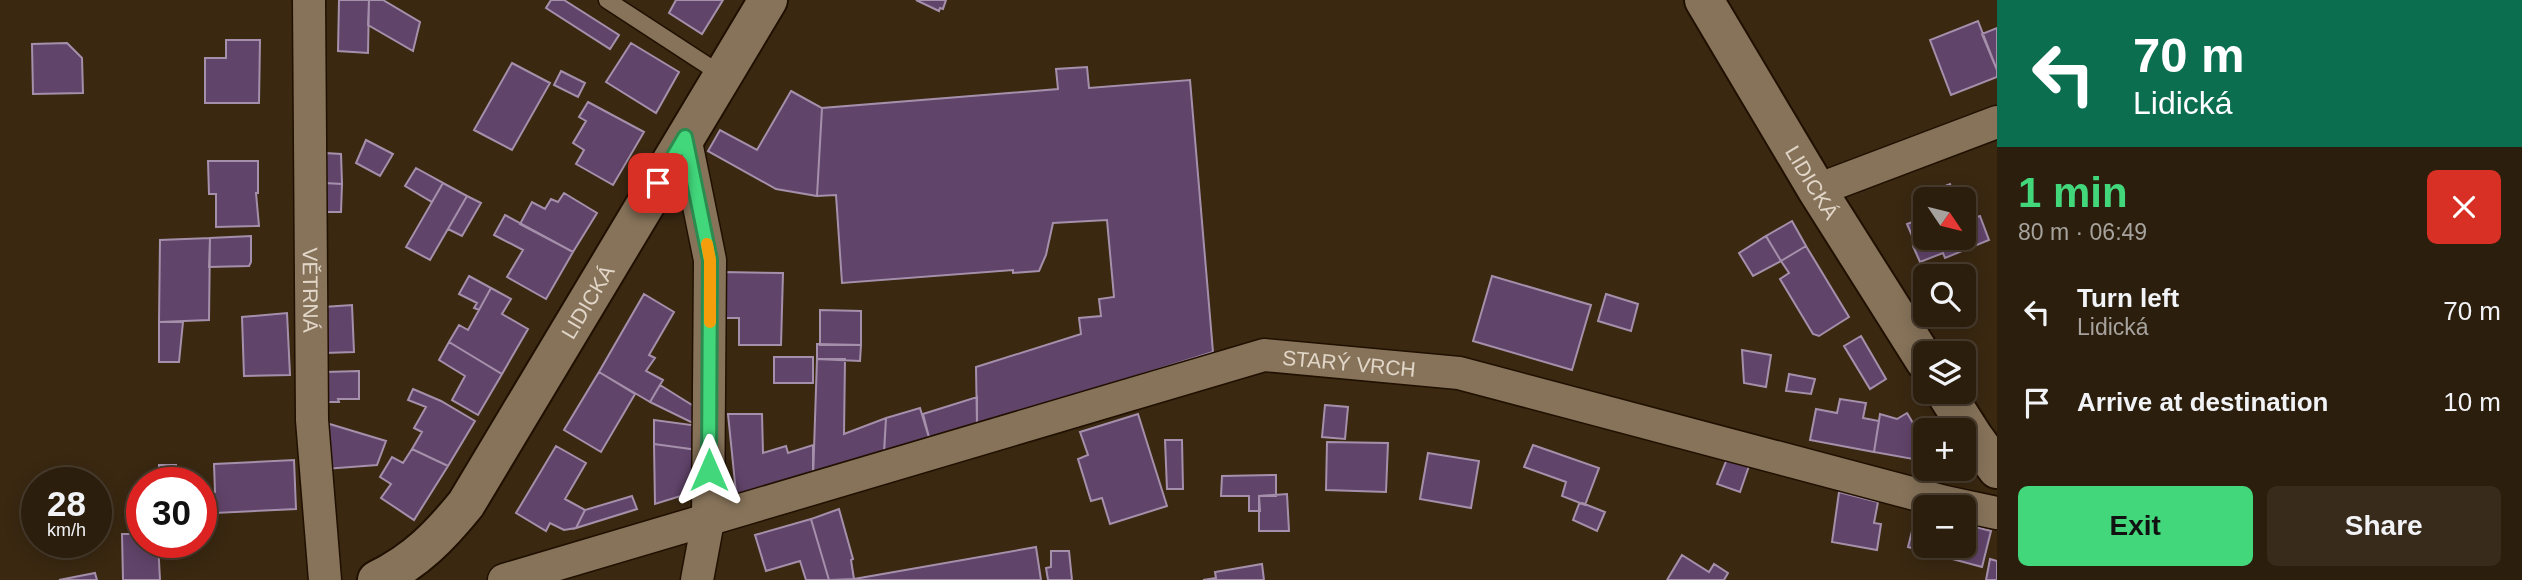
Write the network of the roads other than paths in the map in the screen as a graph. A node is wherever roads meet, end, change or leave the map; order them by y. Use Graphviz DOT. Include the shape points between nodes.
graph roads {
  1 [pos="309,0"];
  2 [pos="607,0"];
  3 [pos="768,0"];
  4 [pos="1704,0"];
  5 [pos="722,75"];
  6 [pos="1997,122"];
  7 [pos="685,137"];
  8 [pos="1817,190"];
  9 [pos="1913,342"];
  10 [pos="1953,404"];
  11 [pos="1997,469"];
  12 [pos="1997,513"];
  13 [pos="708,521"];
  14 [pos="325,580"];
  15 [pos="377,580"];
  16 [pos="504,580"];
  17 [pos="697,580"];
  1 -- 14 [label="street, VĚTRNÁ" via="312,420"];
  2 -- 5 [label="lane"];
  3 -- 5 [label="street, LIDICKÁ"];
  4 -- 8 [label="street, LIDICKÁ"];
  5 -- 7 [label="street, LIDICKÁ"];
  6 -- 8 [label="street"];
  7 -- 13 [label="street" via="710,260"];
  7 -- 15 [label="street, LIDICKÁ" via="466,504 436,541"];
  8 -- 9 [label="street, LIDICKÁ"];
  10 -- 11 [label="street"];
  12 -- 13 [label="street, STARÝ VRCH" via="1458,373 1264,355"];
  13 -- 16 [label="street, STARÝ VRCH"];
  13 -- 17 [label="street"];
}
